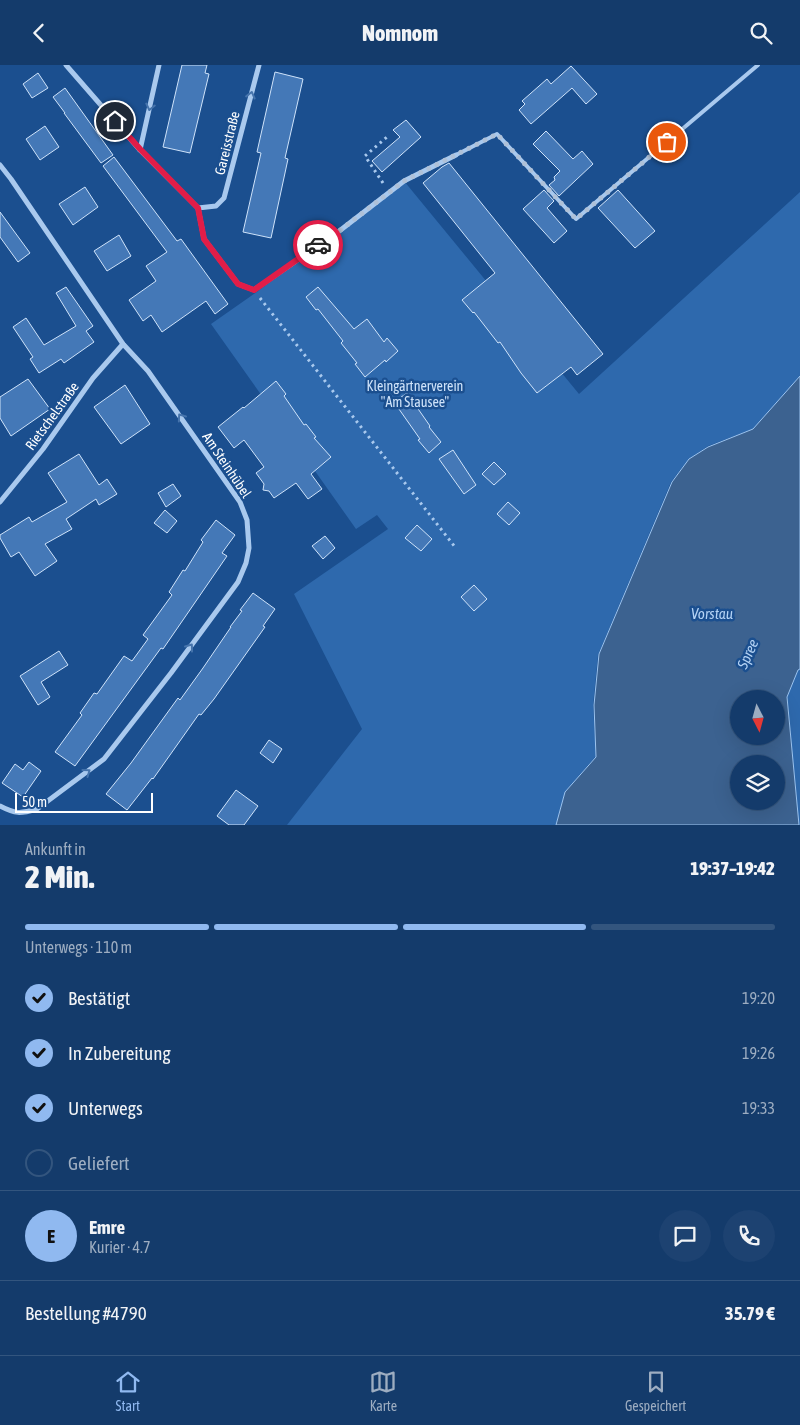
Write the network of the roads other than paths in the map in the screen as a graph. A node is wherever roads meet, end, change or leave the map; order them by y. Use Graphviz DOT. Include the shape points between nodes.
graph roads {
  1 [pos="66,65"];
  2 [pos="159,65"];
  3 [pos="259,65"];
  4 [pos="758,65"];
  5 [pos="140,149"];
  6 [pos="456,155"];
  7 [pos="0,165"];
  8 [pos="198,208"];
  9 [pos="123,344"];
  10 [pos="0,502"];
  11 [pos="0,805"];
  1 -- 5 [label="street"];
  2 -- 5 [label="street, one-way"];
  8 -- 3 [label="street, Gareisstraße, one-way" via="216,206 224,199"];
  4 -- 6 [label="lane" via="576,219 497,134"];
  5 -- 8 [label="street"];
  6 -- 8 [label="street" via="404,181 254,290 238,284 204,239"];
  7 -- 9 [label="street, Am Steinhübel"];
  9 -- 10 [label="street, Rietschelstraße" via="93,378 43,449"];
  11 -- 9 [label="street, Am Steinhübel, one-way" via="12,812 37,809 104,759 238,582 246,563 249,533 240,502 148,371"];
}
